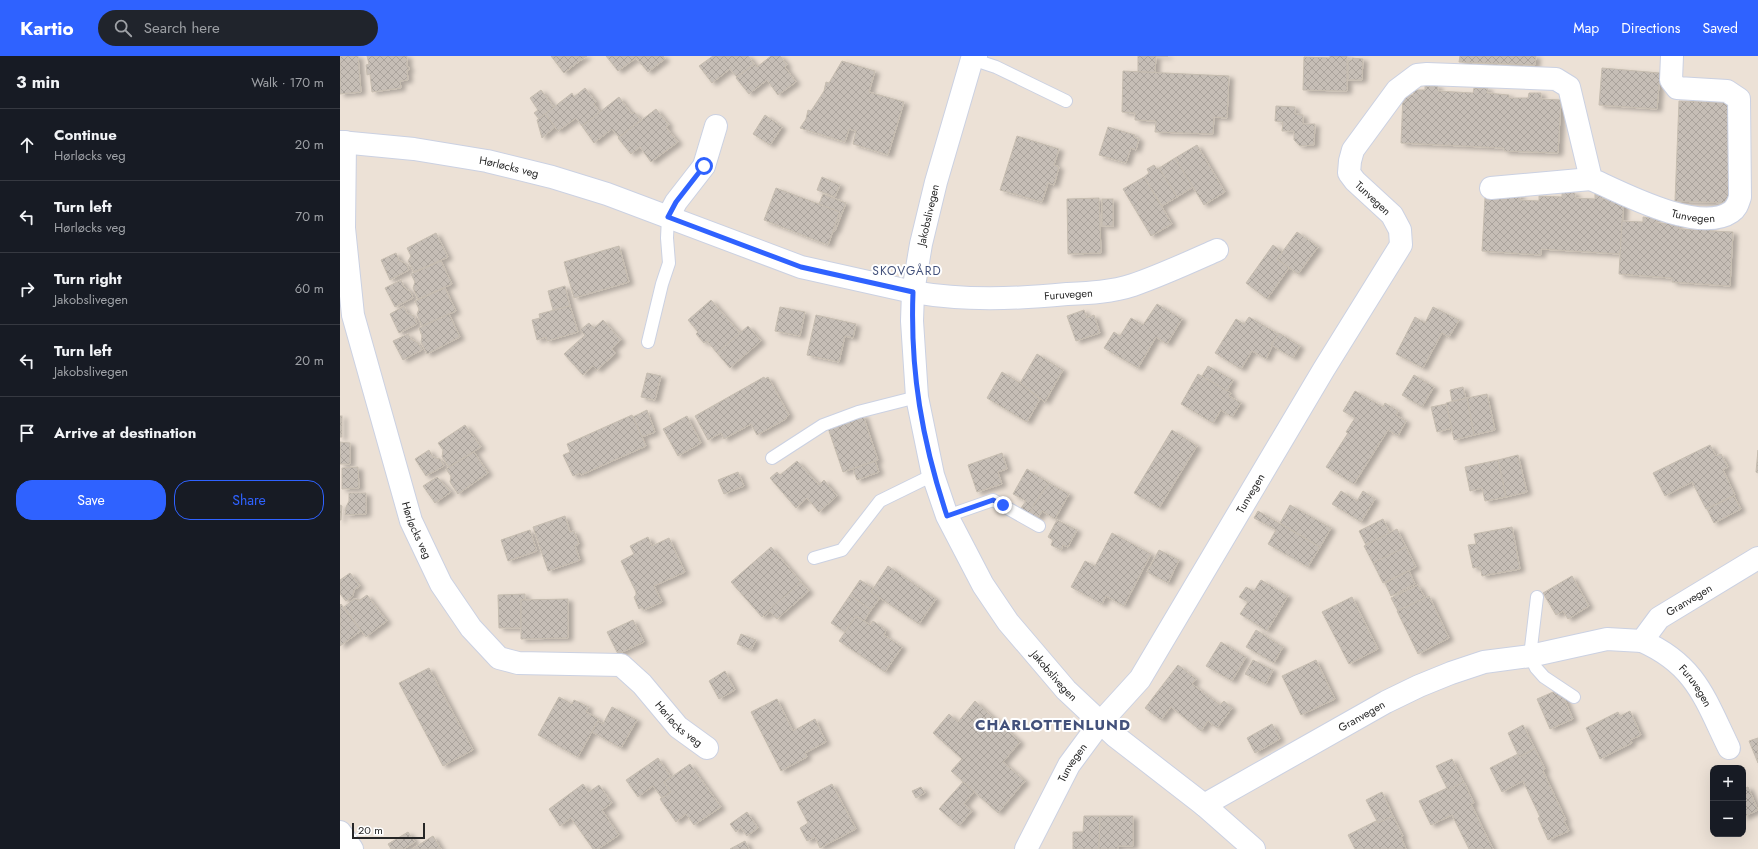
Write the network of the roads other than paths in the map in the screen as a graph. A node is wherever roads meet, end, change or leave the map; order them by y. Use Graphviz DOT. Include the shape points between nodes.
graph roads {
  1 [pos="1672,56"];
  2 [pos="975,57"];
  3 [pos="1066,101"];
  4 [pos="716,126"];
  5 [pos="343,142"];
  6 [pos="1591,179"];
  7 [pos="1490,188"];
  8 [pos="668,217"];
  9 [pos="1217,250"];
  10 [pos="913,292"];
  11 [pos="648,342"];
  12 [pos="917,397"];
  13 [pos="772,458"];
  14 [pos="933,475"];
  15 [pos="947,516"];
  16 [pos="1039,526"];
  17 [pos="814,558"];
  18 [pos="1758,558"];
  19 [pos="1537,597"];
  20 [pos="1642,641"];
  21 [pos="1530,656"];
  22 [pos="1574,697"];
  23 [pos="1100,723"];
  24 [pos="707,748"];
  25 [pos="1729,748"];
  26 [pos="1204,805"];
  27 [pos="340,832"];
  28 [pos="352,849"];
  29 [pos="1026,849"];
  30 [pos="1254,849"];
  1 -- 6 [label="street, Tunvegen" via="1671,80 1677,88 1727,91 1740,100 1740,197 1737,206 1720,217 1707,219 1677,215 1631,198"];
  2 -- 3 [label="lane"];
  2 -- 10 [label="street, Jakobslivegen" via="936,182"];
  4 -- 8 [label="street" via="704,166 676,202"];
  5 -- 8 [label="street, Hørløcks veg" via="414,149 487,161 559,179"];
  5 -- 24 [label="street, Hørløcks veg" via="344,228 352,315 412,521 441,584 471,628 499,658 518,664 621,664 642,684 678,728"];
  6 -- 7 [label="street"];
  6 -- 23 [label="street, Tunvegen" via="1568,87 1556,79 1427,74 1417,75 1397,90 1353,150 1350,173 1355,181 1392,215 1400,230 1401,245 1327,364 1140,679"];
  8 -- 10 [label="street, Hørløcks veg" via="801,267"];
  8 -- 11 [label="lane" via="669,263"];
  9 -- 10 [label="street, Furuvegen" via="1132,285 1098,292 975,299"];
  10 -- 12 [label="street, Jakobslivegen" via="912,321"];
  12 -- 13 [label="lane" via="858,412 824,425"];
  12 -- 14 [label="street, Jakobslivegen"];
  14 -- 15 [label="street, Jakobslivegen"];
  14 -- 17 [label="lane" via="880,500 842,550"];
  15 -- 16 [label="lane" via="993,500"];
  15 -- 23 [label="street, Jakobslivegen" via="983,585 1008,622 1066,690"];
  18 -- 20 [label="street, Granvegen" via="1659,618"];
  19 -- 21 [label="lane"];
  20 -- 21 [label="street, Granvegen" via="1607,639"];
  20 -- 25 [label="street, Furuvegen" via="1659,648 1689,673 1704,695"];
  21 -- 22 [label="lane" via="1544,677"];
  21 -- 26 [label="street, Granvegen" via="1484,662 1419,686"];
  23 -- 26 [label="street, Jakobslivegen"];
  23 -- 29 [label="street, Tunvegen" via="1069,765"];
  26 -- 30 [label="street, Jakobslivegen"];
  27 -- 28 [label="street"];
}
